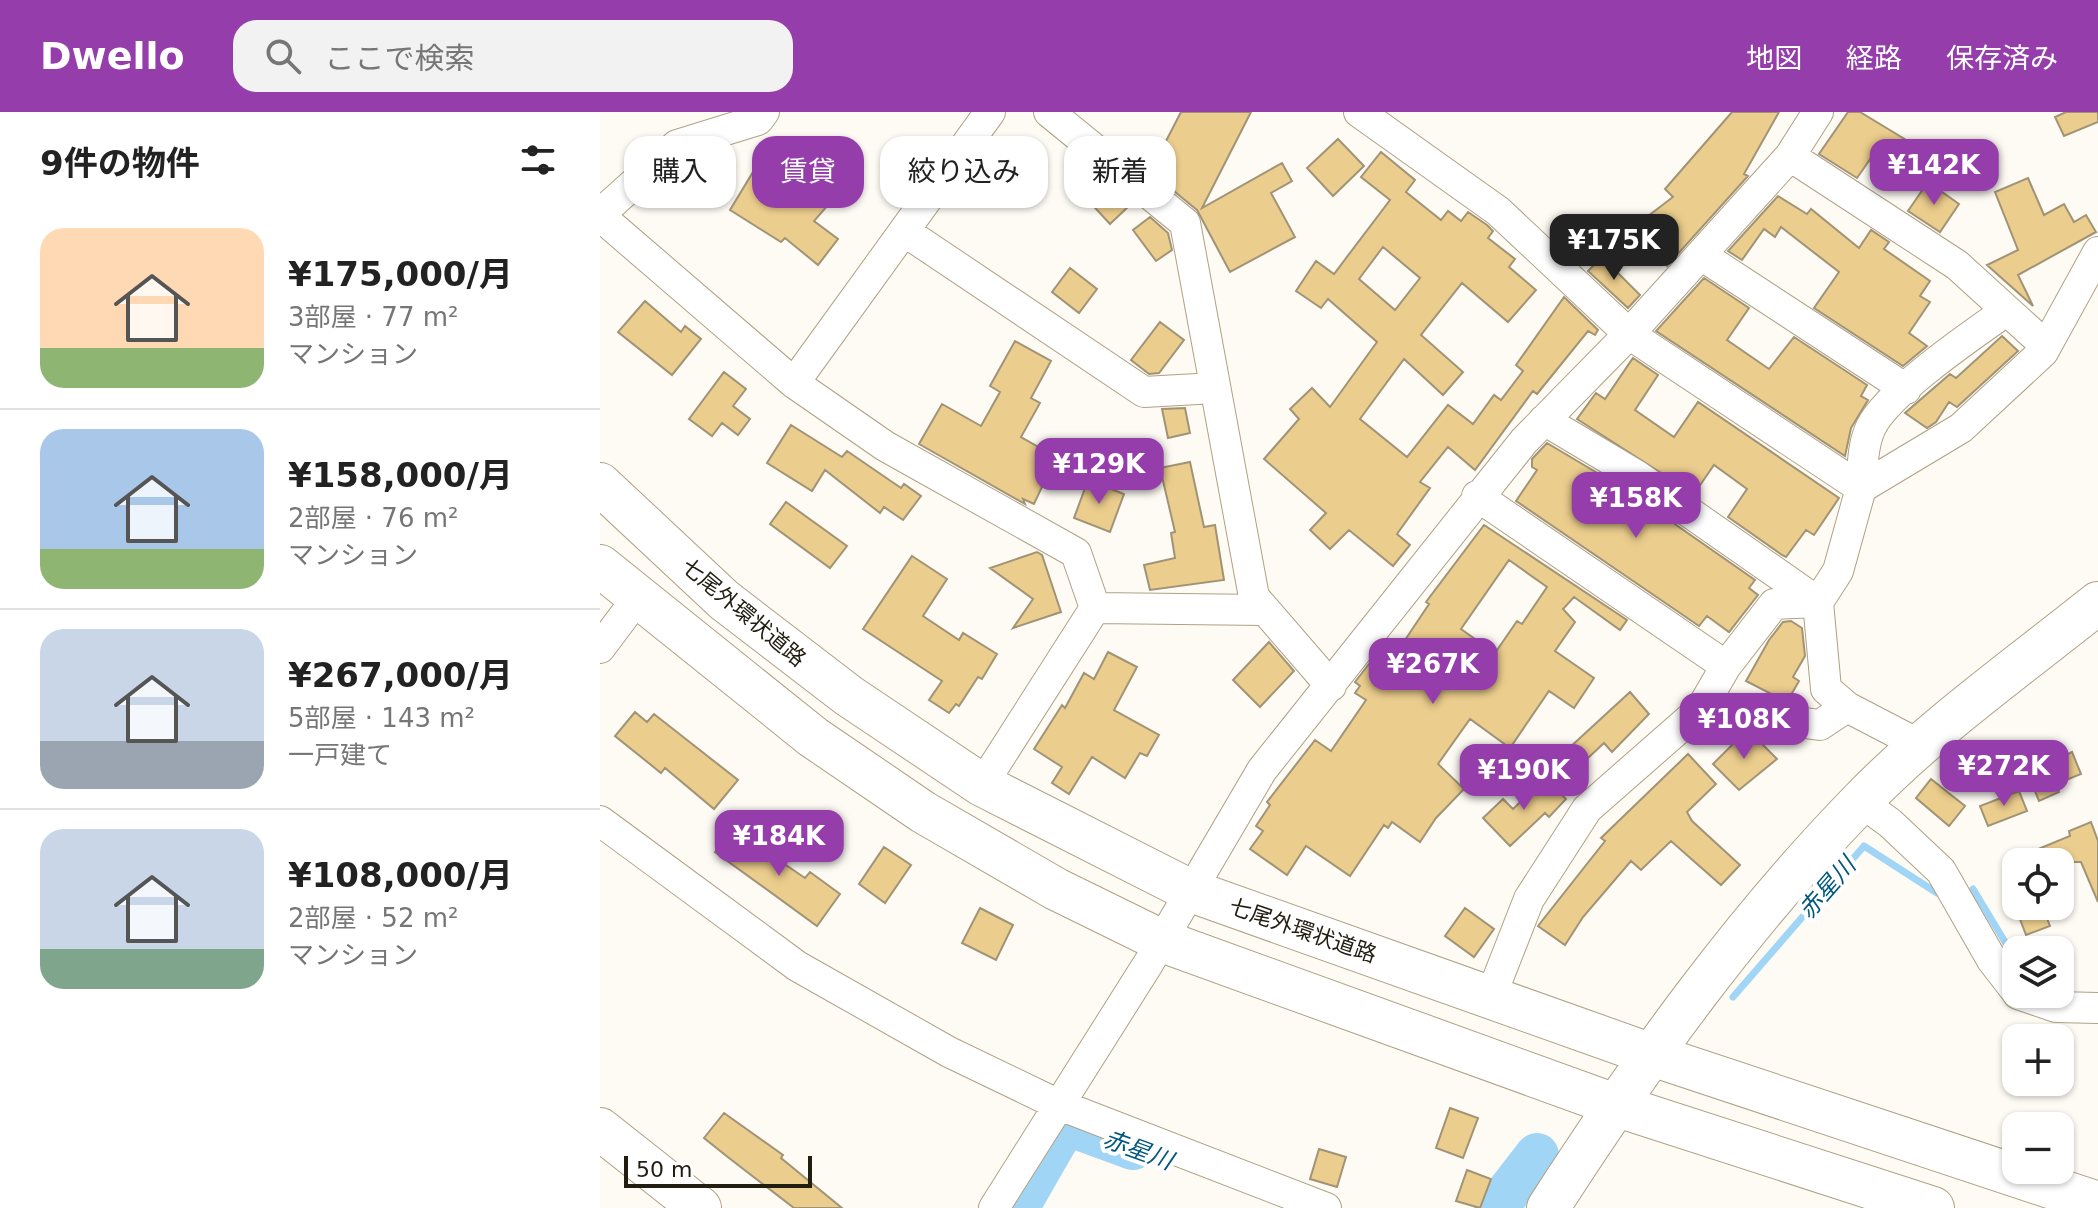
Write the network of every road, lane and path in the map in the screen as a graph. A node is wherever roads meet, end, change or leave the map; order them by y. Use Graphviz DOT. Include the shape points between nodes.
graph roads {
  1 [pos="764,112"];
  2 [pos="990,112"];
  3 [pos="1049,112"];
  4 [pos="1359,112"];
  5 [pos="1818,112"];
  6 [pos="1790,156"];
  7 [pos="600,215"];
  8 [pos="904,231"];
  9 [pos="2098,252"];
  10 [pos="1701,255"];
  11 [pos="2006,311"];
  12 [pos="1629,334"];
  13 [pos="2046,346"];
  14 [pos="794,383"];
  15 [pos="1215,388"];
  16 [pos="1906,389"];
  17 [pos="1544,420"];
  18 [pos="600,484"];
  19 [pos="1861,488"];
  20 [pos="1477,496"];
  21 [pos="600,566"];
  22 [pos="639,596"];
  23 [pos="1818,602"];
  24 [pos="2098,603"];
  25 [pos="1095,608"];
  26 [pos="1265,610"];
  27 [pos="600,648"];
  28 [pos="1726,666"];
  29 [pos="1331,686"];
  30 [pos="1847,707"];
  31 [pos="1701,709"];
  32 [pos="1920,745"];
  33 [pos="982,785"];
  34 [pos="1861,802"];
  35 [pos="600,821"];
  36 [pos="1191,891"];
  37 [pos="1162,941"];
  38 [pos="2002,973"];
  39 [pos="1491,996"];
  40 [pos="2074,1007"];
  41 [pos="2098,1008"];
  42 [pos="1652,1055"];
  43 [pos="1057,1104"];
  44 [pos="1615,1105"];
  45 [pos="600,1129"];
  46 [pos="2098,1203"];
  47 [pos="700,1208"];
  48 [pos="994,1208"];
  49 [pos="1326,1208"];
  50 [pos="1548,1208"];
  51 [pos="1933,1208"];
  1 -- 7 [label="street" via="758,120 677,145"];
  2 -- 8 [label="street"];
  3 -- 15 [label="street" via="1185,223"];
  4 -- 12 [label="street" via="1498,211"];
  5 -- 6 [label="street"];
  6 -- 10 [label="street"];
  6 -- 11 [label="street" via="1957,265"];
  7 -- 14 [label="street"];
  8 -- 14 [label="street"];
  8 -- 15 [label="street" via="1144,392"];
  9 -- 13 [label="street"];
  10 -- 12 [label="street"];
  10 -- 16 [label="street"];
  11 -- 13 [label="street"];
  11 -- 16 [label="street"];
  12 -- 17 [label="street"];
  12 -- 19 [label="street"];
  13 -- 19 [label="street" via="1961,428"];
  14 -- 25 [label="street" via="885,446 1076,553"];
  15 -- 26 [label="street" via="1254,597"];
  16 -- 19 [label="street" via="1872,425"];
  17 -- 20 [label="street"];
  17 -- 23 [label="street" via="1636,475"];
  18 -- 33 [label="street, 七尾外環状道路" via="724,600 849,696"];
  19 -- 23 [label="street" via="1838,571"];
  20 -- 28 [label="street"];
  20 -- 29 [label="street"];
  21 -- 22 [label="street"];
  22 -- 27 [label="street"];
  22 -- 37 [label="street" via="802,728 923,812 1056,889"];
  23 -- 28 [label="street" via="1774,604"];
  23 -- 30 [label="street" via="1826,689"];
  24 -- 32 [label="street"];
  25 -- 26 [label="street"];
  25 -- 33 [label="street"];
  26 -- 29 [label="street"];
  28 -- 31 [label="street"];
  29 -- 36 [label="street" via="1262,770"];
  30 -- 31 [label="street" via="1820,725"];
  30 -- 32 [label="street"];
  31 -- 39 [label="street" via="1587,809 1529,899"];
  32 -- 34 [label="street"];
  33 -- 36 [label="street, 七尾外環状道路"];
  34 -- 38 [label="street" via="1941,871"];
  34 -- 42 [label="street" via="1755,922"];
  35 -- 43 [label="street" via="797,966 949,1052"];
  36 -- 37 [label="street"];
  36 -- 39 [label="street, 七尾外環状道路"];
  37 -- 43 [label="street"];
  37 -- 44 [label="street"];
  39 -- 42 [label="street, 七尾外環状道路"];
  40 -- 41 [label="street"];
  42 -- 44 [label="street"];
  42 -- 46 [label="street, 七尾外環状道路"];
  43 -- 48 [label="street"];
  43 -- 49 [label="street"];
  44 -- 50 [label="street"];
  44 -- 51 [label="street"];
  45 -- 47 [label="street"];
}
